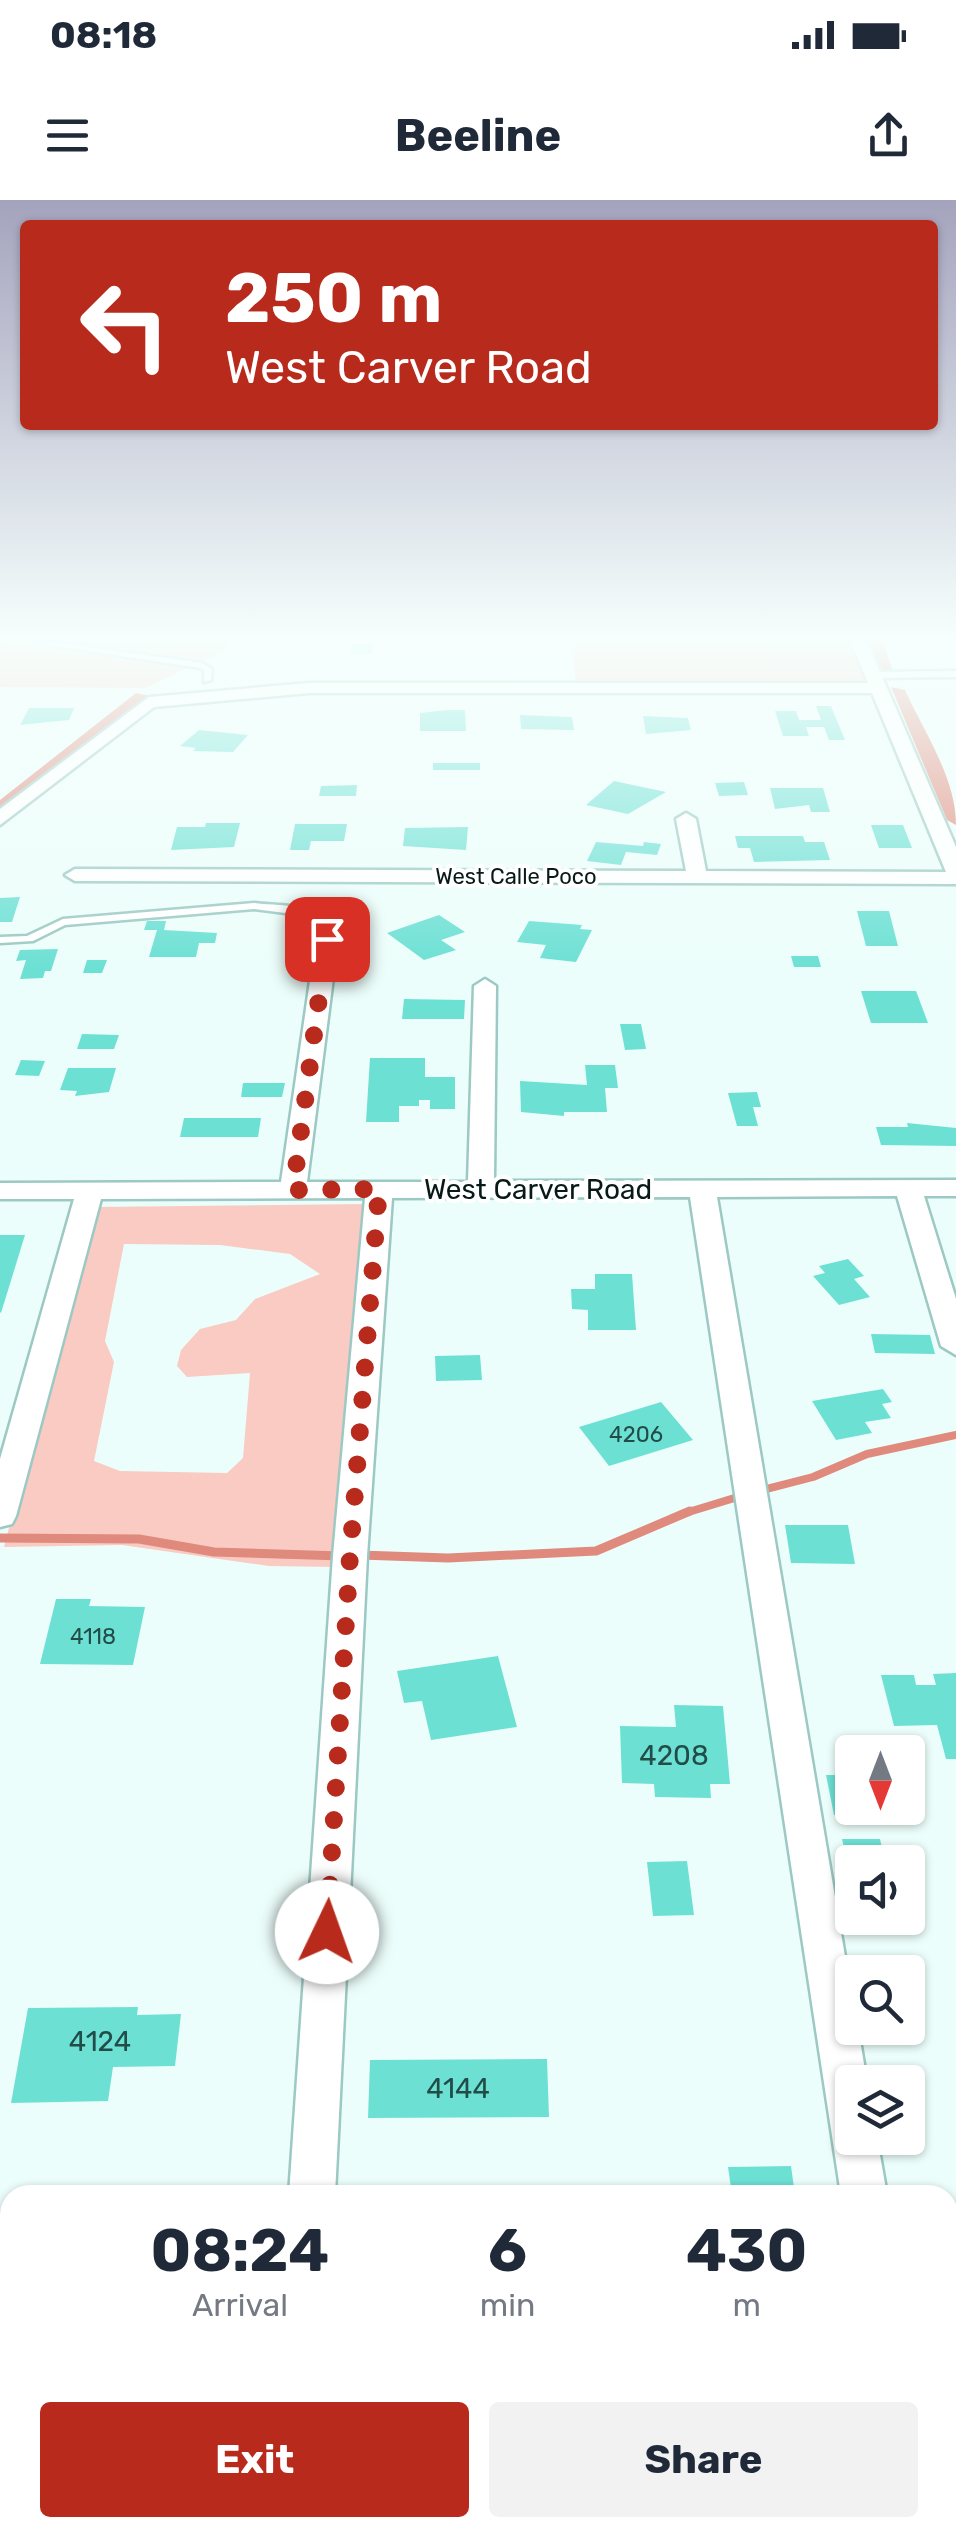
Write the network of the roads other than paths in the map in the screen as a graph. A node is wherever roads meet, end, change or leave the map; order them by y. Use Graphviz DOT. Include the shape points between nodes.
graph roads {
  1 [pos="87,751"];
  2 [pos="907,751"];
  3 [pos="0,819"];
  4 [pos="686,819"];
  5 [pos="75,875"];
  6 [pos="956,875"];
  7 [pos="697,876"];
  8 [pos="327,939"];
  9 [pos="0,940"];
  10 [pos="484,986"];
  11 [pos="908,1188"];
  12 [pos="956,1188"];
  13 [pos="379,1189"];
  14 [pos="481,1189"];
  15 [pos="702,1189"];
  16 [pos="293,1190"];
  17 [pos="0,1191"];
  18 [pos="90,1191"];
  19 [pos="956,1346"];
  20 [pos="0,1516"];
  21 [pos="842,2065"];
  22 [pos="857,2155"];
  23 [pos="313,2185"];
  24 [pos="862,2185"];
  1 -- 3 [label="street"];
  2 -- 6 [label="street"];
  4 -- 7 [label="street"];
  5 -- 7 [label="street, West Calle Poco"];
  6 -- 7 [label="street, West Calle Poco"];
  8 -- 9 [label="lane" via="320,923 304,912 254,906 63,922 29,939"];
  8 -- 16 [label="street"];
  10 -- 14 [label="street"];
  11 -- 12 [label="street, West Carver Road"];
  11 -- 15 [label="street, West Carver Road"];
  11 -- 19 [label="street"];
  13 -- 14 [label="street, West Carver Road"];
  13 -- 16 [label="street, West Carver Road"];
  13 -- 23 [label="street"];
  14 -- 15 [label="street, West Carver Road"];
  15 -- 21 [label="street"];
  16 -- 18 [label="street, West Carver Road"];
  17 -- 18 [label="street, West Carver Road"];
  18 -- 20 [label="street"];
  22 -- 24 [label="street"];
}
